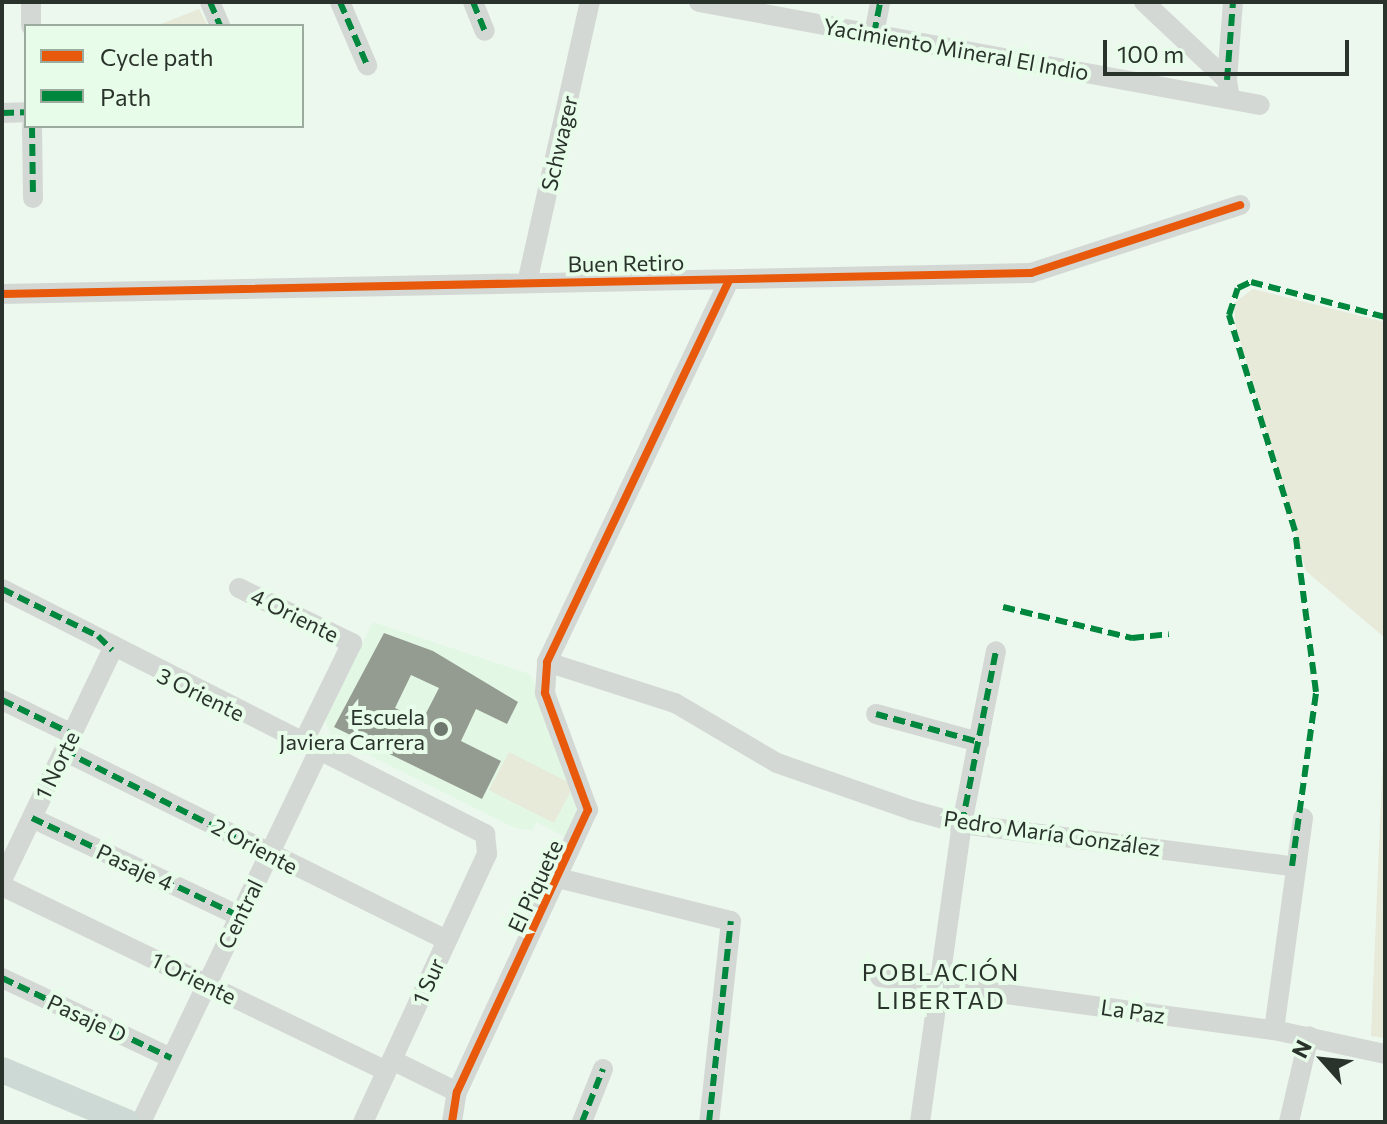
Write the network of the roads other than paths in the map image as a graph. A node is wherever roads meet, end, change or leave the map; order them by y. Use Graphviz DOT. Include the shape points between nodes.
graph roads {
  1 [pos="31,2"];
  2 [pos="210,2"];
  3 [pos="340,2"];
  4 [pos="473,2"];
  5 [pos="590,2"];
  6 [pos="699,2"];
  7 [pos="880,2"];
  8 [pos="1144,2"];
  9 [pos="1233,2"];
  10 [pos="31,24"];
  11 [pos="219,24"];
  12 [pos="485,31"];
  13 [pos="874,34"];
  14 [pos="367,65"];
  15 [pos="1229,90"];
  16 [pos="1260,105"];
  17 [pos="24,112"];
  18 [pos="2,113"];
  19 [pos="32,128"];
  20 [pos="33,198"];
  21 [pos="1240,205"];
  22 [pos="729,280"];
  23 [pos="527,283"];
  24 [pos="2,294"];
  25 [pos="239,588"];
  26 [pos="2,589"];
  27 [pos="352,643"];
  28 [pos="112,650"];
  29 [pos="996,651"];
  30 [pos="547,662"];
  31 [pos="2,700"];
  32 [pos="876,714"];
  33 [pos="68,742"];
  34 [pos="979,742"];
  35 [pos="311,746"];
  36 [pos="32,818"];
  37 [pos="1303,818"];
  38 [pos="962,824"];
  39 [pos="487,839"];
  40 [pos="269,854"];
  41 [pos="1292,866"];
  42 [pos="558,878"];
  43 [pos="2,880"];
  44 [pos="2,886"];
  45 [pos="239,916"];
  46 [pos="446,940"];
  47 [pos="880,977"];
  48 [pos="2,978"];
  49 [pos="207,984"];
  50 [pos="941,985"];
  51 [pos="1274,1030"];
  52 [pos="1309,1036"];
  53 [pos="1385,1054"];
  54 [pos="171,1058"];
  55 [pos="389,1065"];
  56 [pos="603,1069"];
  57 [pos="2,1070"];
  58 [pos="457,1092"];
  59 [pos="452,1121"];
  60 [pos="127,1122"];
  61 [pos="141,1122"];
  62 [pos="363,1122"];
  63 [pos="582,1122"];
  64 [pos="709,1122"];
  65 [pos="920,1122"];
  66 [pos="1289,1122"];
  1 -- 10 [label="street"];
  2 -- 11 [label="street"];
  3 -- 14 [label="street"];
  4 -- 12 [label="street"];
  5 -- 23 [label="street, Schwager"];
  6 -- 13 [label="street, Yacimiento Mineral El Indio"];
  7 -- 13 [label="street"];
  8 -- 15 [label="street"];
  9 -- 15 [label="street"];
  13 -- 15 [label="street, Yacimiento Mineral El Indio"];
  15 -- 16 [label="street, Yacimiento Mineral El Indio"];
  17 -- 18 [label="street"];
  19 -- 20 [label="street"];
  21 -- 22 [label="street, Buen Retiro" via="1052,270"];
  22 -- 23 [label="street, Buen Retiro"];
  22 -- 30 [label="street"];
  23 -- 24 [label="street, Buen Retiro"];
  25 -- 27 [label="street, 4 Oriente"];
  26 -- 28 [label="street, 3 Oriente" via="98,636"];
  27 -- 35 [label="street, Central"];
  28 -- 33 [label="street, 1 Norte"];
  28 -- 35 [label="street, 3 Oriente"];
  29 -- 34 [label="street"];
  30 -- 38 [label="street, Pedro María González" via="688,709 812,778"];
  30 -- 42 [label="street, El Piquete" via="545,693 590,802"];
  31 -- 33 [label="street, 2 Oriente"];
  32 -- 34 [label="street"];
  33 -- 36 [label="street, 1 Norte"];
  33 -- 40 [label="street, 2 Oriente"];
  34 -- 38 [label="street"];
  35 -- 39 [label="street, 3 Oriente" via="476,826"];
  35 -- 40 [label="street, Central"];
  36 -- 43 [label="street, 1 Norte"];
  36 -- 45 [label="street, Pasaje 4"];
  37 -- 41 [label="street"];
  38 -- 41 [label="street, Pedro María González"];
  38 -- 50 [label="street"];
  39 -- 46 [label="street, 1 Sur"];
  40 -- 45 [label="street, Central"];
  40 -- 46 [label="street, 2 Oriente"];
  41 -- 51 [label="street"];
  42 -- 58 [label="street, El Piquete"];
  42 -- 64 [label="street" via="731,921"];
  44 -- 49 [label="street, 1 Oriente"];
  45 -- 49 [label="street, Central"];
  46 -- 55 [label="street, 1 Sur"];
  47 -- 50 [label="street, La Paz"];
  48 -- 54 [label="street, Pasaje D"];
  49 -- 54 [label="street, Central"];
  49 -- 55 [label="street, 1 Oriente"];
  50 -- 51 [label="street, La Paz"];
  50 -- 65 [label="street"];
  51 -- 52 [label="street, La Paz"];
  52 -- 53 [label="street, La Paz"];
  52 -- 66 [label="street"];
  54 -- 61 [label="street, Central"];
  55 -- 58 [label="street, 1 Oriente"];
  55 -- 62 [label="street, 1 Sur"];
  56 -- 63 [label="street"];
  57 -- 60 [label="main road"];
  58 -- 59 [label="street, El Piquete"];
}
